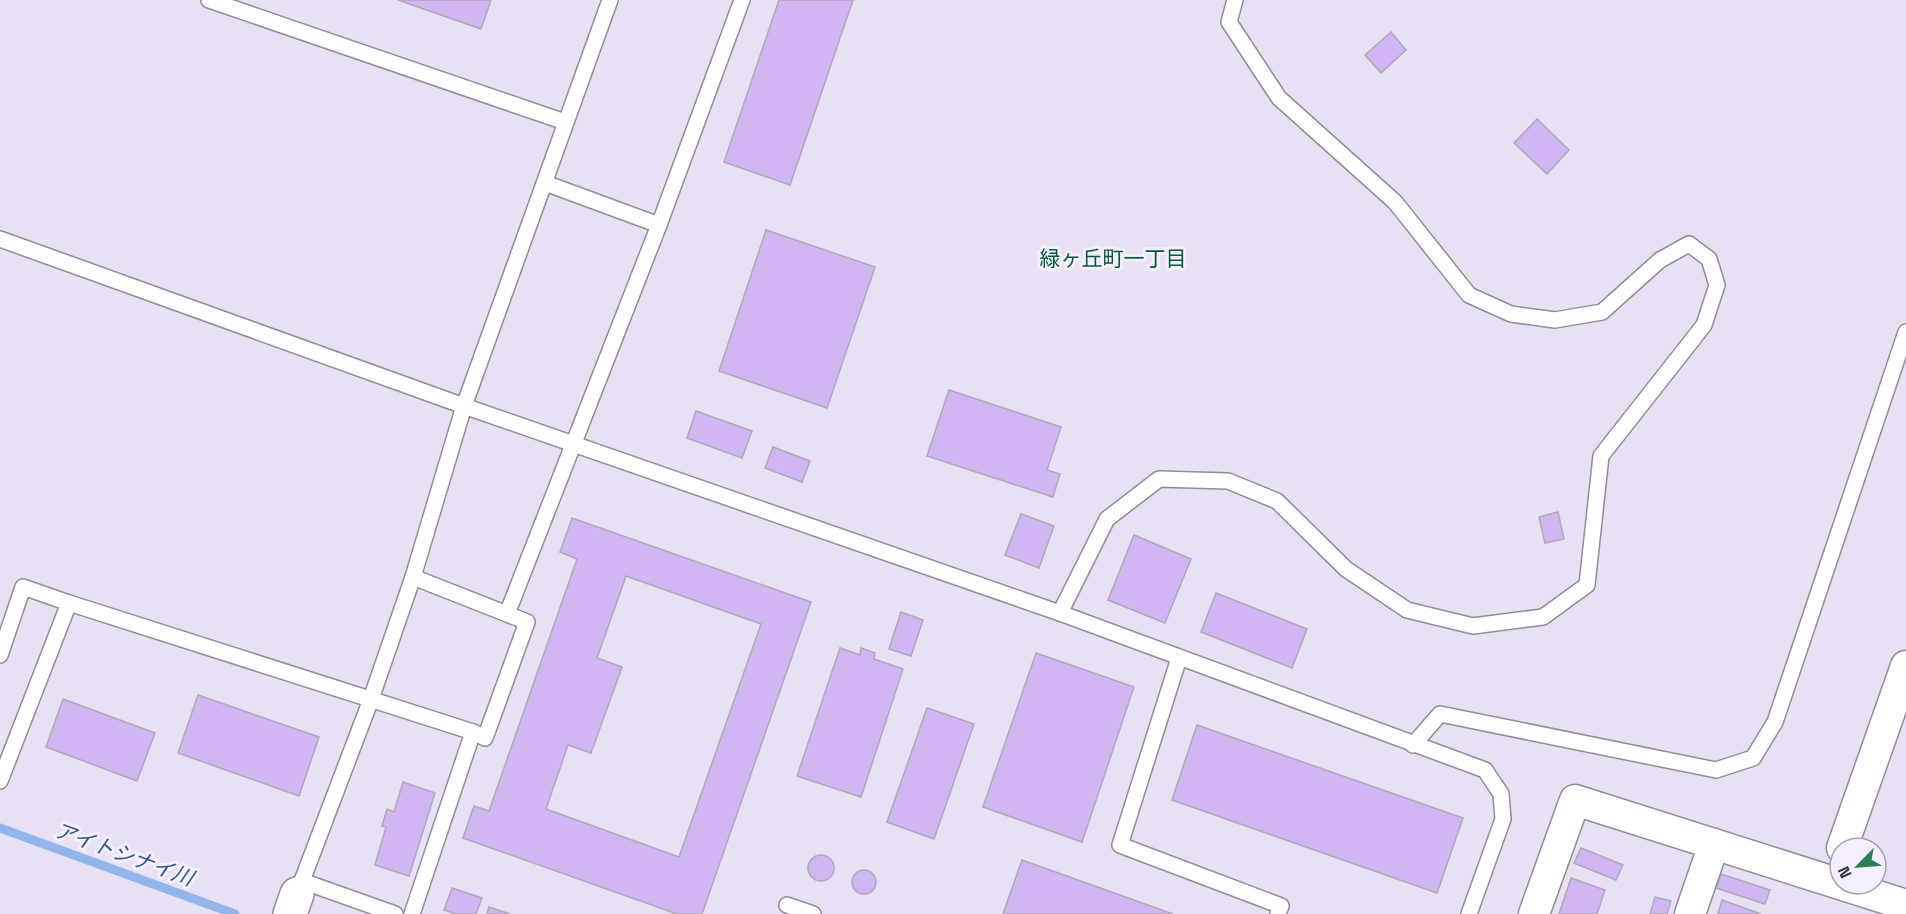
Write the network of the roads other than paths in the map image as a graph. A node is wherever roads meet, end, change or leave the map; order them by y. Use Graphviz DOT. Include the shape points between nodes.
graph roads {
  1 [pos="209,0"];
  2 [pos="609,0"];
  3 [pos="742,0"];
  4 [pos="1235,0"];
  5 [pos="565,122"];
  6 [pos="545,183"];
  7 [pos="659,225"];
  8 [pos="0,239"];
  9 [pos="1906,332"];
  10 [pos="464,406"];
  11 [pos="572,442"];
  12 [pos="413,577"];
  13 [pos="69,603"];
  14 [pos="1060,613"];
  15 [pos="507,614"];
  16 [pos="0,655"];
  17 [pos="1179,658"];
  18 [pos="1906,666"];
  19 [pos="370,702"];
  20 [pos="473,732"];
  21 [pos="1413,745"];
  22 [pos="0,781"];
  23 [pos="1846,836"];
  24 [pos="1713,844"];
  25 [pos="1828,883"];
  26 [pos="296,896"];
  27 [pos="1856,903"];
  28 [pos="787,905"];
  29 [pos="1906,905"];
  30 [pos="395,914"];
  31 [pos="411,914"];
  32 [pos="813,914"];
  33 [pos="1278,914"];
  34 [pos="1469,914"];
  35 [pos="1534,914"];
  36 [pos="1690,914"];
  1 -- 5 [label="lane"];
  2 -- 5 [label="lane"];
  3 -- 7 [label="lane"];
  4 -- 14 [label="lane" via="1229,22 1279,98 1395,202 1469,295 1511,314 1555,320 1602,312 1660,260 1689,244 1709,259 1717,285 1704,325 1601,456 1587,585 1543,617 1473,626 1407,610 1346,569 1277,501 1228,481 1159,479 1107,519"];
  5 -- 6 [label="lane"];
  6 -- 7 [label="lane"];
  6 -- 10 [label="lane"];
  7 -- 11 [label="lane"];
  8 -- 10 [label="lane"];
  9 -- 21 [label="lane" via="1775,722 1754,758 1716,770 1440,714"];
  10 -- 11 [label="lane"];
  10 -- 12 [label="lane"];
  11 -- 14 [label="lane"];
  11 -- 15 [label="lane"];
  12 -- 15 [label="lane"];
  12 -- 19 [label="lane"];
  13 -- 16 [label="lane" via="23,587"];
  13 -- 19 [label="lane"];
  13 -- 22 [label="lane"];
  14 -- 17 [label="lane"];
  15 -- 20 [label="lane" via="527,622 485,738"];
  17 -- 21 [label="lane"];
  17 -- 33 [label="lane" via="1120,845 1281,906"];
  18 -- 23 [label="street"];
  19 -- 20 [label="lane"];
  19 -- 26 [label="lane"];
  20 -- 31 [label="lane"];
  21 -- 34 [label="lane" via="1485,770 1501,794 1503,819"];
  24 -- 25 [label="street"];
  24 -- 35 [label="street" via="1575,800"];
  24 -- 36 [label="street"];
  26 -- 30 [label="lane"];
  27 -- 29 [label="street"];
  28 -- 32 [label="lane"];
}
